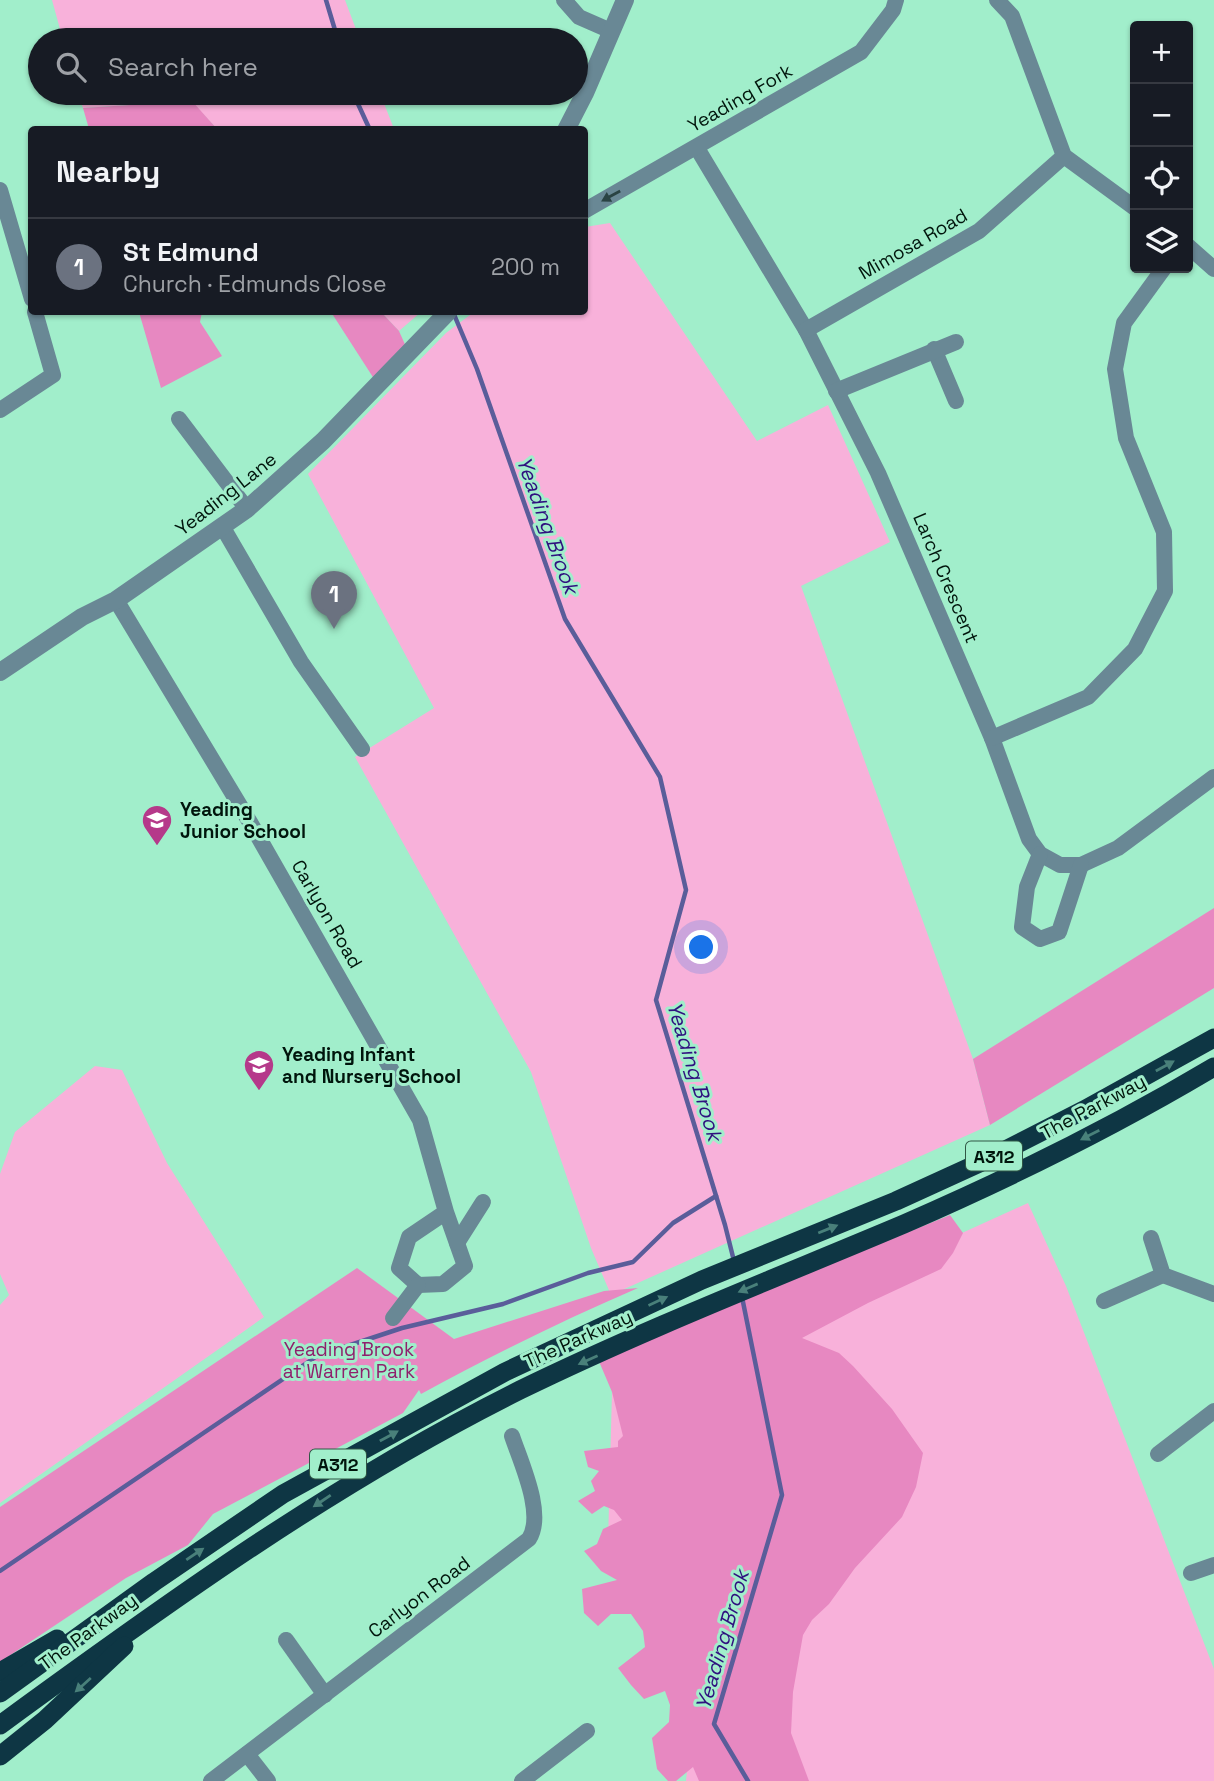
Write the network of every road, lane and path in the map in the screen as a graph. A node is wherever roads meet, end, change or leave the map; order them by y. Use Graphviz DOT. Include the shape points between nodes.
graph roads {
  1 [pos="564,0"];
  2 [pos="625,0"];
  3 [pos="896,0"];
  4 [pos="997,0"];
  5 [pos="611,31"];
  6 [pos="588,86"];
  7 [pos="579,105"];
  8 [pos="568,126"];
  9 [pos="697,148"];
  10 [pos="1063,156"];
  11 [pos="0,190"];
  12 [pos="1130,204"];
  13 [pos="588,209"];
  14 [pos="1193,250"];
  15 [pos="1214,269"];
  16 [pos="1160,273"];
  17 [pos="28,285"];
  18 [pos="36,315"];
  19 [pos="445,315"];
  20 [pos="806,330"];
  21 [pos="956,342"];
  22 [pos="934,349"];
  23 [pos="836,391"];
  24 [pos="956,401"];
  25 [pos="0,410"];
  26 [pos="178,419"];
  27 [pos="247,509"];
  28 [pos="222,526"];
  29 [pos="116,600"];
  30 [pos="0,671"];
  31 [pos="992,738"];
  32 [pos="362,749"];
  33 [pos="1214,777"];
  34 [pos="1041,854"];
  35 [pos="1081,866"];
  36 [pos="1214,1038"];
  37 [pos="1214,1067"];
  38 [pos="483,1202"];
  39 [pos="446,1213"];
  40 [pos="1151,1238"];
  41 [pos="457,1243"];
  42 [pos="1163,1275"];
  43 [pos="418,1285"];
  44 [pos="1214,1294"];
  45 [pos="1104,1301"];
  46 [pos="393,1318"];
  47 [pos="1214,1411"];
  48 [pos="512,1436"];
  49 [pos="1157,1454"];
  50 [pos="1214,1565"];
  51 [pos="1191,1573"];
  52 [pos="154,1582"];
  53 [pos="167,1603"];
  54 [pos="286,1640"];
  55 [pos="0,1672"];
  56 [pos="0,1693"];
  57 [pos="325,1695"];
  58 [pos="0,1725"];
  59 [pos="587,1731"];
  60 [pos="247,1754"];
  61 [pos="0,1756"];
  62 [pos="211,1781"];
  63 [pos="268,1781"];
  64 [pos="522,1781"];
  1 -- 5 [label="street" via="579,17"];
  2 -- 5 [label="street"];
  3 -- 9 [label="street, Yeading Fork" via="861,52"];
  4 -- 10 [label="street" via="1012,16"];
  5 -- 6 [label="street"];
  7 -- 8 [label="street"];
  9 -- 13 [label="street, Yeading Fork, one-way"];
  9 -- 20 [label="street, Larch Crescent"];
  10 -- 12 [label="street"];
  10 -- 20 [label="street, Mimosa Road" via="979,231"];
  11 -- 17 [label="street"];
  14 -- 15 [label="street"];
  16 -- 31 [label="street" via="1124,323 1115,369 1126,438 1164,532 1166,591 1135,649 1088,697"];
  18 -- 25 [label="street" via="53,375"];
  19 -- 27 [label="street, Yeading Lane" via="323,441"];
  20 -- 23 [label="street, Larch Crescent"];
  21 -- 22 [label="street"];
  22 -- 23 [label="street"];
  22 -- 24 [label="street"];
  23 -- 31 [label="street, Larch Crescent" via="878,473"];
  26 -- 27 [label="street"];
  27 -- 28 [label="street, Yeading Lane"];
  28 -- 29 [label="street, Yeading Lane"];
  28 -- 32 [label="street" via="301,662"];
  29 -- 30 [label="street, Yeading Lane"];
  29 -- 39 [label="street, Carlyon Road" via="420,1120"];
  31 -- 34 [label="street, Larch Crescent" via="1028,839"];
  33 -- 35 [label="street" via="1118,848"];
  34 -- 35 [label="street" via="1060,865"];
  34 -- 35 [label="street" via="1027,887 1022,927 1040,939 1059,932"];
  52 -- 36 [label="highway, The Parkway / A312, one-way" via="283,1494 505,1372 702,1280 896,1202 988,1159"];
  37 -- 53 [label="highway, The Parkway / A312, one-way" via="1000,1180 519,1391 344,1486"];
  38 -- 41 [label="street"];
  39 -- 41 [label="street, Carlyon Road"];
  39 -- 43 [label="street" via="409,1237 399,1268"];
  40 -- 42 [label="street"];
  41 -- 43 [label="street, Carlyon Road" via="466,1266 443,1284"];
  42 -- 44 [label="street"];
  42 -- 45 [label="street"];
  43 -- 46 [label="street"];
  47 -- 49 [label="street"];
  48 -- 57 [label="street, Carlyon Road" via="535,1511 535,1528 529,1539"];
  50 -- 51 [label="street"];
  52 -- 55 [label="highway, A312"];
  52 -- 56 [label="highway, The Parkway / A312"];
  53 -- 58 [label="highway, The Parkway / A312"];
  53 -- 61 [label="highway, A312, one-way" via="99,1671"];
  54 -- 57 [label="street"];
  57 -- 60 [label="street, Carlyon Road"];
  59 -- 64 [label="street"];
  60 -- 62 [label="street, Carlyon Road"];
  60 -- 63 [label="street"];
}
